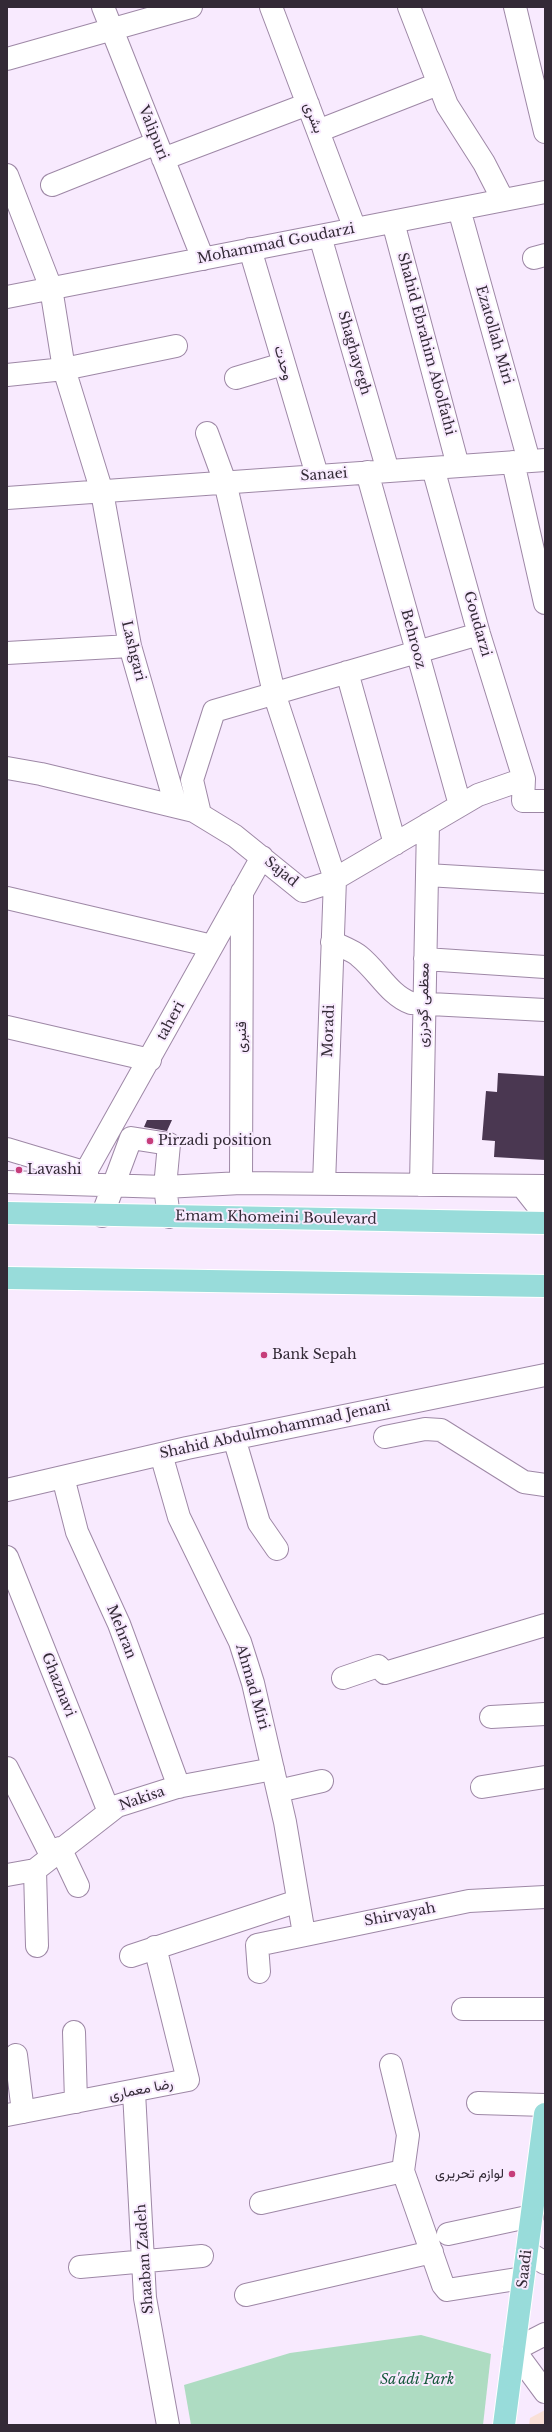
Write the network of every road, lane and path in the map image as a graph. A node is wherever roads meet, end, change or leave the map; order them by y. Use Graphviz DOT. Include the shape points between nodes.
graph roads {
  1 [pos="103,7"];
  2 [pos="191,7"];
  3 [pos="271,7"];
  4 [pos="408,7"];
  5 [pos="515,7"];
  6 [pos="112,30"];
  7 [pos="7,59"];
  8 [pos="438,84"];
  9 [pos="308,104"];
  10 [pos="318,130"];
  11 [pos="545,132"];
  12 [pos="160,151"];
  13 [pos="7,175"];
  14 [pos="52,185"];
  15 [pos="545,192"];
  16 [pos="503,200"];
  17 [pos="11,201"];
  18 [pos="459,209"];
  19 [pos="393,222"];
  20 [pos="355,229"];
  21 [pos="320,236"];
  22 [pos="250,250"];
  23 [pos="203,258"];
  24 [pos="51,288"];
  25 [pos="7,297"];
  26 [pos="176,346"];
  27 [pos="283,364"];
  28 [pos="64,369"];
  29 [pos="7,375"];
  30 [pos="236,378"];
  31 [pos="208,433"];
  32 [pos="529,461"];
  33 [pos="458,466"];
  34 [pos="433,468"];
  35 [pos="378,471"];
  36 [pos="317,476"];
  37 [pos="225,482"];
  38 [pos="102,492"];
  39 [pos="7,498"];
  40 [pos="545,603"];
  41 [pos="479,634"];
  42 [pos="130,646"];
  43 [pos="416,652"];
  44 [pos="7,653"];
  45 [pos="347,672"];
  46 [pos="274,694"];
  47 [pos="7,768"];
  48 [pos="524,779"];
  49 [pos="545,801"];
  50 [pos="460,805"];
  51 [pos="176,806"];
  52 [pos="200,814"];
  53 [pos="428,824"];
  54 [pos="395,844"];
  55 [pos="262,857"];
  56 [pos="427,875"];
  57 [pos="335,879"];
  58 [pos="545,882"];
  59 [pos="242,892"];
  60 [pos="7,898"];
  61 [pos="332,942"];
  62 [pos="212,946"];
  63 [pos="424,959"];
  64 [pos="545,967"];
  65 [pos="423,1005"];
  66 [pos="545,1010"];
  67 [pos="7,1027"];
  68 [pos="150,1060"];
  69 [pos="7,1149"];
  70 [pos="83,1179"];
  71 [pos="7,1182"];
  72 [pos="241,1183"];
  73 [pos="324,1184"];
  74 [pos="113,1185"];
  75 [pos="421,1185"];
  76 [pos="522,1186"];
  77 [pos="545,1186"];
  78 [pos="165,1187"];
  79 [pos="7,1213"];
  80 [pos="545,1215"];
  81 [pos="102,1216"];
  82 [pos="168,1217"];
  83 [pos="545,1223"];
  84 [pos="7,1278"];
  85 [pos="545,1286"];
  86 [pos="545,1375"];
  87 [pos="385,1437"];
  88 [pos="234,1438"];
  89 [pos="161,1454"];
  90 [pos="63,1477"];
  91 [pos="545,1485"];
  92 [pos="7,1490"];
  93 [pos="276,1549"];
  94 [pos="7,1557"];
  95 [pos="545,1625"];
  96 [pos="342,1678"];
  97 [pos="545,1714"];
  98 [pos="491,1717"];
  99 [pos="7,1768"];
  100 [pos="273,1770"];
  101 [pos="545,1777"];
  102 [pos="322,1781"];
  103 [pos="179,1787"];
  104 [pos="482,1787"];
  105 [pos="278,1790"];
  106 [pos="109,1812"];
  107 [pos="56,1852"];
  108 [pos="34,1870"];
  109 [pos="7,1875"];
  110 [pos="78,1886"];
  111 [pos="545,1897"];
  112 [pos="298,1901"];
  113 [pos="304,1934"];
  114 [pos="37,1946"];
  115 [pos="155,1948"];
  116 [pos="131,1956"];
  117 [pos="259,1972"];
  118 [pos="463,2009"];
  119 [pos="545,2010"];
  120 [pos="74,2032"];
  121 [pos="16,2055"];
  122 [pos="391,2065"];
  123 [pos="134,2092"];
  124 [pos="76,2102"];
  125 [pos="478,2103"];
  126 [pos="545,2106"];
  127 [pos="15,2113"];
  128 [pos="545,2114"];
  129 [pos="403,2171"];
  130 [pos="261,2203"];
  131 [pos="532,2216"];
  132 [pos="448,2234"];
  133 [pos="432,2252"];
  134 [pos="202,2256"];
  135 [pos="536,2257"];
  136 [pos="144,2262"];
  137 [pos="80,2267"];
  138 [pos="524,2278"];
  139 [pos="246,2295"];
  140 [pos="545,2334"];
  141 [pos="514,2350"];
  142 [pos="545,2392"];
  143 [pos="168,2425"];
  144 [pos="504,2425"];
  1 -- 6 [label="street, Valipuri"];
  2 -- 6 [label="street"];
  3 -- 9 [label="street, بشری"];
  4 -- 8 [label="street"];
  5 -- 11 [label="street"];
  6 -- 7 [label="street"];
  6 -- 12 [label="street, Valipuri"];
  8 -- 10 [label="street"];
  8 -- 16 [label="street" via="447,105 484,163"];
  9 -- 10 [label="street, بشری"];
  9 -- 12 [label="street"];
  10 -- 20 [label="street, بشری"];
  12 -- 14 [label="street"];
  12 -- 23 [label="street, Valipuri"];
  13 -- 17 [label="street, Lashgari"];
  15 -- 16 [label="street, Mohammad Goudarzi"];
  16 -- 18 [label="street, Mohammad Goudarzi"];
  17 -- 24 [label="street, Lashgari"];
  18 -- 19 [label="street, Mohammad Goudarzi"];
  18 -- 32 [label="street, Ezatollah Miri"];
  19 -- 20 [label="street, Mohammad Goudarzi"];
  19 -- 33 [label="street, Shahid Ebrahim Abolfathi"];
  20 -- 21 [label="street, Mohammad Goudarzi"];
  21 -- 22 [label="street, Mohammad Goudarzi"];
  21 -- 35 [label="street, Shaghayegh"];
  22 -- 23 [label="street, Mohammad Goudarzi"];
  22 -- 27 [label="street, وحدت"];
  23 -- 24 [label="street, Mohammad Goudarzi"];
  24 -- 25 [label="street, Mohammad Goudarzi"];
  24 -- 28 [label="street, Lashgari"];
  26 -- 28 [label="street"];
  27 -- 30 [label="street"];
  27 -- 36 [label="street, وحدت"];
  28 -- 29 [label="street"];
  28 -- 38 [label="street, Lashgari"];
  31 -- 37 [label="street"];
  32 -- 33 [label="street, Sanaei"];
  32 -- 40 [label="street, Ezatollah Miri"];
  33 -- 34 [label="street, Sanaei"];
  34 -- 35 [label="street, Sanaei"];
  34 -- 41 [label="street, Goudarzi"];
  35 -- 36 [label="street, Sanaei"];
  35 -- 43 [label="street, Behrooz"];
  36 -- 37 [label="street, Sanaei"];
  37 -- 38 [label="street, Sanaei"];
  37 -- 46 [label="street"];
  38 -- 39 [label="street, Sanaei"];
  38 -- 42 [label="street, Lashgari"];
  41 -- 43 [label="street"];
  41 -- 48 [label="street, Goudarzi"];
  42 -- 44 [label="street"];
  42 -- 51 [label="street, Lashgari"];
  43 -- 45 [label="street"];
  43 -- 50 [label="street, Behrooz"];
  45 -- 46 [label="street"];
  45 -- 54 [label="street"];
  46 -- 52 [label="street" via="214,711 192,780"];
  46 -- 57 [label="street"];
  47 -- 51 [label="street, Sajad"];
  48 -- 49 [label="street" via="523,801"];
  48 -- 50 [label="street, Sajad" via="478,795"];
  50 -- 53 [label="street, Sajad"];
  51 -- 52 [label="street, Sajad"];
  52 -- 55 [label="street, Sajad" via="218,824"];
  53 -- 54 [label="street, Sajad"];
  53 -- 56 [label="street, معظمی گودرزی"];
  54 -- 57 [label="street, Sajad"];
  55 -- 57 [label="street, Sajad" via="303,890"];
  55 -- 59 [label="street, taheri"];
  56 -- 58 [label="street"];
  56 -- 63 [label="street, معظمی گودرزی"];
  57 -- 61 [label="street, Moradi"];
  59 -- 62 [label="street, taheri"];
  59 -- 72 [label="street, قنبری"];
  60 -- 62 [label="street"];
  61 -- 65 [label="street" via="358,954 400,999"];
  61 -- 73 [label="street, Moradi"];
  62 -- 68 [label="street, taheri"];
  63 -- 64 [label="street"];
  63 -- 65 [label="street, معظمی گودرزی"];
  65 -- 66 [label="street"];
  65 -- 75 [label="street, معظمی گودرزی"];
  67 -- 68 [label="street"];
  68 -- 70 [label="street, taheri"];
  69 -- 70 [label="street"];
  70 -- 71 [label="street"];
  70 -- 74 [label="street"];
  72 -- 73 [label="street"];
  72 -- 78 [label="street"];
  73 -- 75 [label="street"];
  74 -- 78 [label="street"];
  74 -- 78 [label="street" via="131,1138 169,1144"];
  74 -- 81 [label="street"];
  75 -- 76 [label="street"];
  76 -- 77 [label="street"];
  76 -- 80 [label="street"];
  78 -- 82 [label="street"];
  79 -- 81 [label="main road, Emam Khomeini Boulevard"];
  81 -- 82 [label="main road, Emam Khomeini Boulevard"];
  82 -- 83 [label="main road, Emam Khomeini Boulevard"];
  84 -- 85 [label="main road"];
  86 -- 88 [label="street, Shahid Abdulmohammad Jenani"];
  87 -- 91 [label="street" via="425,1429 441,1430 524,1482"];
  88 -- 89 [label="street, Shahid Abdulmohammad Jenani"];
  88 -- 93 [label="street" via="259,1523"];
  89 -- 90 [label="street, Shahid Abdulmohammad Jenani"];
  89 -- 100 [label="street, Ahmad Miri" via="179,1517 240,1642 253,1683"];
  90 -- 92 [label="street, Shahid Abdulmohammad Jenani"];
  90 -- 103 [label="street, Mehran" via="76,1532 119,1624"];
  94 -- 106 [label="street, Ghaznavi"];
  95 -- 96 [label="street" via="385,1673 378,1666"];
  97 -- 98 [label="street"];
  99 -- 107 [label="street"];
  100 -- 103 [label="street, Nakisa"];
  100 -- 105 [label="street, Ahmad Miri"];
  101 -- 104 [label="street"];
  102 -- 105 [label="street"];
  103 -- 106 [label="street, Nakisa" via="117,1806"];
  105 -- 112 [label="street, Ahmad Miri"];
  106 -- 107 [label="street, Nakisa"];
  107 -- 108 [label="street, Nakisa"];
  107 -- 110 [label="street"];
  108 -- 109 [label="street"];
  108 -- 114 [label="street"];
  111 -- 113 [label="street, Shirvayah" via="469,1901"];
  112 -- 113 [label="street, Ahmad Miri"];
  112 -- 115 [label="street"];
  113 -- 117 [label="street, Shirvayah" via="257,1945"];
  115 -- 116 [label="street"];
  115 -- 123 [label="street, رضا معماری" via="188,2080"];
  118 -- 119 [label="street"];
  120 -- 124 [label="street"];
  121 -- 127 [label="street"];
  122 -- 129 [label="street" via="408,2135"];
  123 -- 124 [label="street, رضا معماری"];
  123 -- 136 [label="street, Shaaban Zadeh"];
  124 -- 127 [label="street, رضا معماری"];
  125 -- 126 [label="street"];
  128 -- 131 [label="main road, Saadi"];
  129 -- 130 [label="street"];
  129 -- 133 [label="street"];
  131 -- 132 [label="street"];
  131 -- 135 [label="main road, Saadi"];
  133 -- 138 [label="street" via="448,2290"];
  133 -- 139 [label="street"];
  134 -- 136 [label="street"];
  135 -- 138 [label="main road, Saadi"];
  136 -- 137 [label="street"];
  136 -- 143 [label="street, Shaaban Zadeh" via="145,2298"];
  138 -- 141 [label="main road, Saadi"];
  140 -- 141 [label="street"];
  141 -- 142 [label="street"];
  141 -- 144 [label="main road, Saadi"];
}
